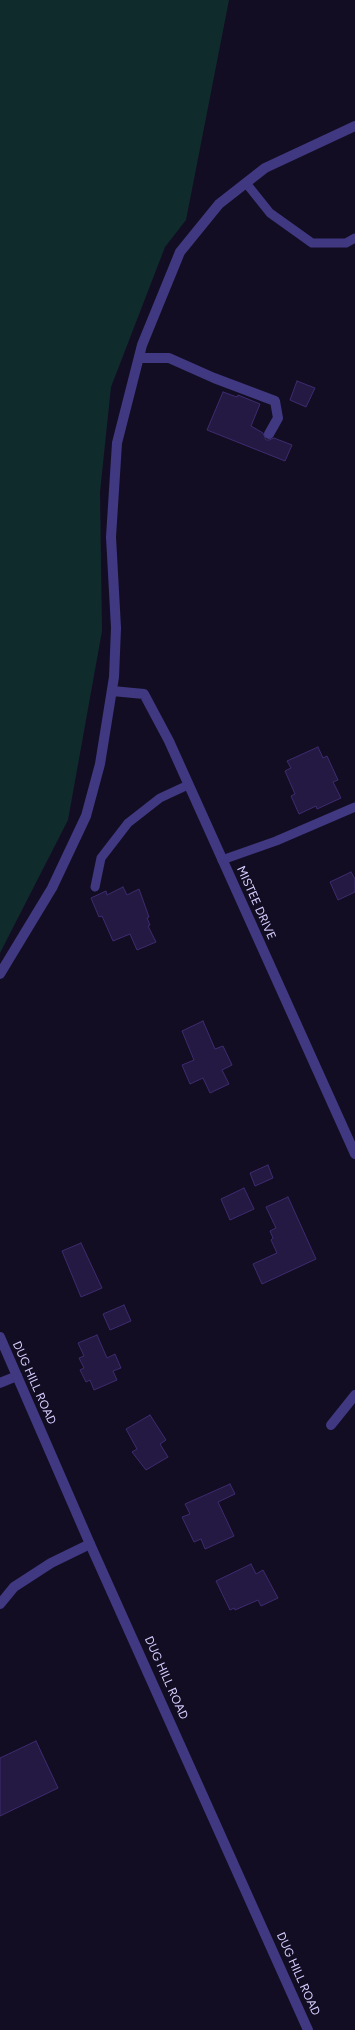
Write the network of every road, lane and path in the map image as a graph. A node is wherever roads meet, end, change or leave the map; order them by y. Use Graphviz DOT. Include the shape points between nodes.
graph roads {
  1 [pos="355,126"];
  2 [pos="246,183"];
  3 [pos="355,238"];
  4 [pos="139,358"];
  5 [pos="269,434"];
  6 [pos="112,691"];
  7 [pos="188,785"];
  8 [pos="355,807"];
  9 [pos="222,860"];
  10 [pos="95,887"];
  11 [pos="0,974"];
  12 [pos="355,1154"];
  13 [pos="0,1337"];
  14 [pos="17,1376"];
  15 [pos="0,1383"];
  16 [pos="355,1396"];
  17 [pos="331,1425"];
  18 [pos="90,1544"];
  19 [pos="0,1604"];
  20 [pos="308,2030"];
  1 -- 2 [label="street" via="265,168"];
  2 -- 3 [label="lane" via="270,213 312,243 346,242"];
  2 -- 4 [label="street" via="219,204 180,252"];
  4 -- 5 [label="street" via="169,358 275,401 278,418"];
  4 -- 6 [label="street" via="117,443 110,537 116,628"];
  6 -- 7 [label="street, MISTEE DRIVE" via="144,694"];
  6 -- 11 [label="street" via="100,764 86,816 52,888"];
  7 -- 9 [label="street, MISTEE DRIVE"];
  7 -- 10 [label="lane" via="160,798 128,823 101,858"];
  8 -- 9 [label="lane" via="276,841"];
  9 -- 12 [label="street, MISTEE DRIVE"];
  13 -- 14 [label="street, DUG HILL ROAD"];
  14 -- 15 [label="street"];
  14 -- 18 [label="street, DUG HILL ROAD"];
  16 -- 17 [label="street"];
  18 -- 19 [label="street" via="51,1563 14,1587"];
  18 -- 20 [label="street, DUG HILL ROAD"];
}
